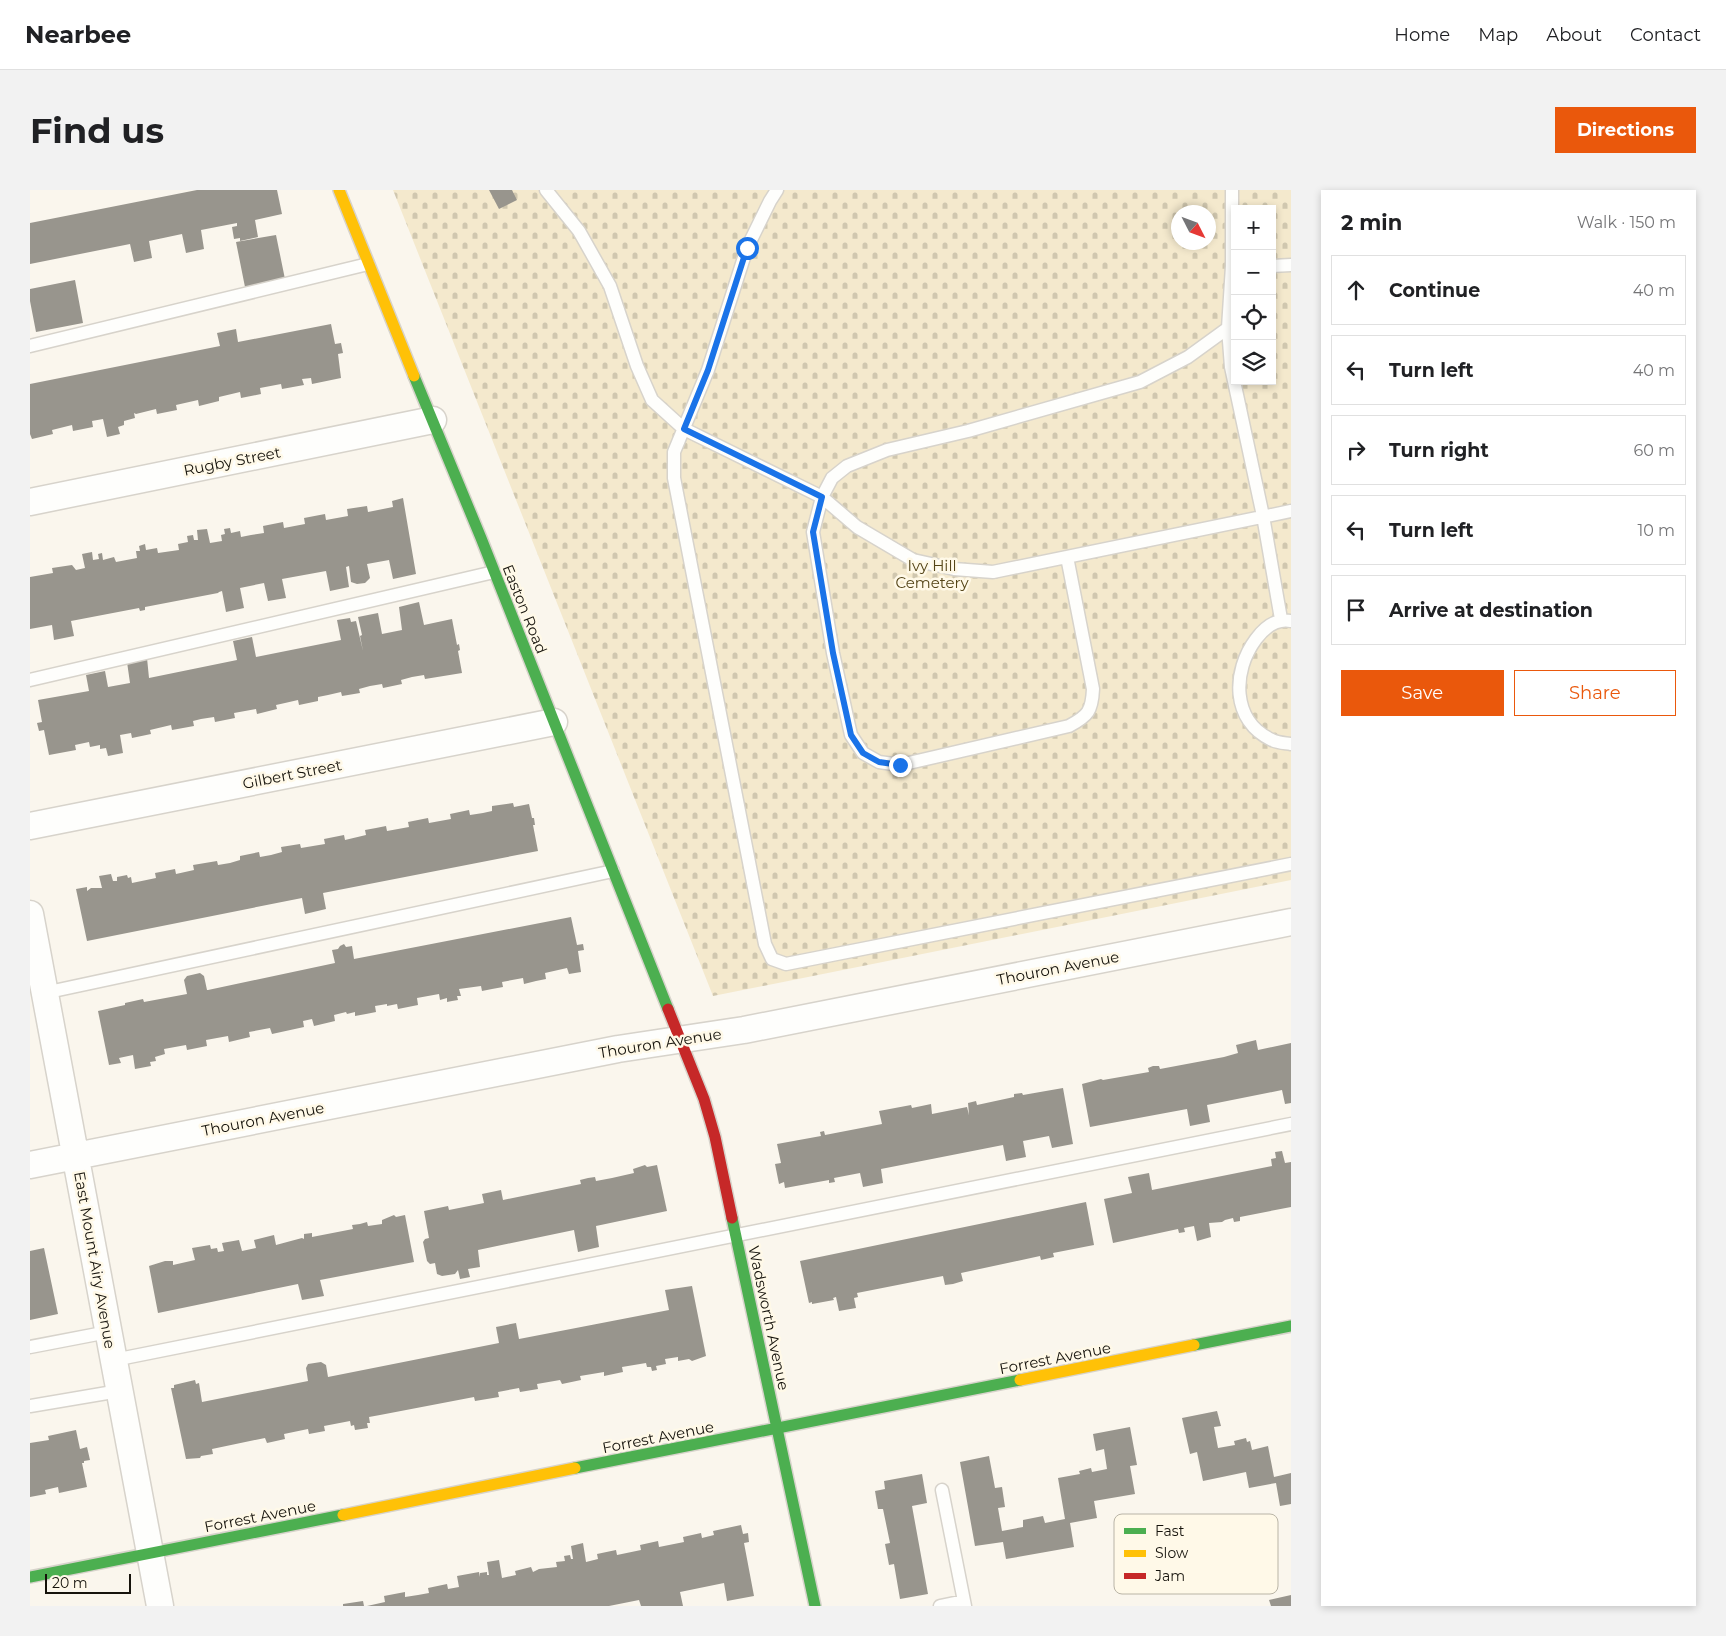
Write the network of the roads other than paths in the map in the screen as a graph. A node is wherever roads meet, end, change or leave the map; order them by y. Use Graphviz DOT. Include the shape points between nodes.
graph roads {
  1 [pos="339,190"];
  2 [pos="546,190"];
  3 [pos="777,190"];
  4 [pos="1232,190"];
  5 [pos="1233,250"];
  6 [pos="368,264"];
  7 [pos="1291,265"];
  8 [pos="1276,266"];
  9 [pos="1231,291"];
  10 [pos="1228,328"];
  11 [pos="30,346"];
  12 [pos="433,420"];
  13 [pos="684,429"];
  14 [pos="822,497"];
  15 [pos="30,502"];
  16 [pos="1291,511"];
  17 [pos="1263,516"];
  18 [pos="1067,557"];
  19 [pos="494,572"];
  20 [pos="1286,620"];
  21 [pos="30,680"];
  22 [pos="554,722"];
  23 [pos="1291,744"];
  24 [pos="30,826"];
  25 [pos="1291,864"];
  26 [pos="613,871"];
  27 [pos="30,914"];
  28 [pos="1291,922"];
  29 [pos="44,993"];
  30 [pos="681,1039"];
  31 [pos="1291,1124"];
  32 [pos="76,1156"];
  33 [pos="30,1165"];
  34 [pos="736,1234"];
  35 [pos="1291,1326"];
  36 [pos="108,1332"];
  37 [pos="30,1347"];
  38 [pos="114,1360"];
  39 [pos="119,1391"];
  40 [pos="30,1406"];
  41 [pos="778,1429"];
  42 [pos="942,1490"];
  43 [pos="150,1553"];
  44 [pos="30,1577"];
  45 [pos="964,1604"];
  46 [pos="160,1606"];
  47 [pos="815,1606"];
  48 [pos="940,1606"];
  1 -- 6 [label="main road, Easton Road"];
  2 -- 13 [label="lane" via="579,231 610,286 652,400"];
  3 -- 13 [label="lane" via="747,248 708,370"];
  4 -- 5 [label="lane"];
  6 -- 11 [label="lane"];
  6 -- 12 [label="main road, Easton Road"];
  7 -- 8 [label="lane"];
  9 -- 10 [label="lane"];
  10 -- 14 [label="lane" via="1188,357 1140,382 968,431 887,450 847,466 832,478"];
  10 -- 17 [label="lane" via="1231,368"];
  12 -- 15 [label="street, Rugby Street"];
  12 -- 19 [label="main road, Easton Road"];
  13 -- 14 [label="lane"];
  13 -- 25 [label="lane" via="674,452 674,478 765,944 772,959 786,964"];
  14 -- 18 [label="lane" via="857,527 921,562 993,572"];
  14 -- 18 [label="lane" via="813,532 833,653 851,735 863,753 879,762 900,765 1069,726 1084,718 1092,706 1093,689"];
  16 -- 17 [label="lane"];
  17 -- 18 [label="lane"];
  17 -- 20 [label="lane"];
  19 -- 21 [label="lane"];
  19 -- 22 [label="main road, Easton Road"];
  20 -- 23 [label="lane" via="1264,629 1249,648 1242,664 1239,699 1246,716 1258,731 1273,741"];
  22 -- 24 [label="street, Gilbert Street"];
  22 -- 26 [label="main road, Easton Road"];
  26 -- 29 [label="lane"];
  26 -- 30 [label="main road, Easton Road"];
  27 -- 29 [label="street, East Mount Airy Avenue"];
  28 -- 30 [label="street, Thouron Avenue" via="744,1030"];
  29 -- 32 [label="street, East Mount Airy Avenue"];
  30 -- 32 [label="street, Thouron Avenue"];
  30 -- 34 [label="main road, Wadsworth Avenue" via="715,1137"];
  31 -- 34 [label="lane"];
  32 -- 33 [label="street, Thouron Avenue"];
  32 -- 36 [label="street, East Mount Airy Avenue"];
  34 -- 38 [label="lane"];
  34 -- 41 [label="main road, Wadsworth Avenue"];
  35 -- 41 [label="main road, Forrest Avenue"];
  36 -- 37 [label="lane"];
  36 -- 38 [label="street, East Mount Airy Avenue"];
  38 -- 39 [label="street, East Mount Airy Avenue"];
  39 -- 40 [label="lane"];
  39 -- 43 [label="street, East Mount Airy Avenue"];
  41 -- 43 [label="main road, Forrest Avenue"];
  41 -- 47 [label="main road, Wadsworth Avenue"];
  42 -- 45 [label="lane"];
  43 -- 44 [label="main road, Forrest Avenue"];
  43 -- 46 [label="street, East Mount Airy Avenue"];
  45 -- 48 [label="lane"];
}
